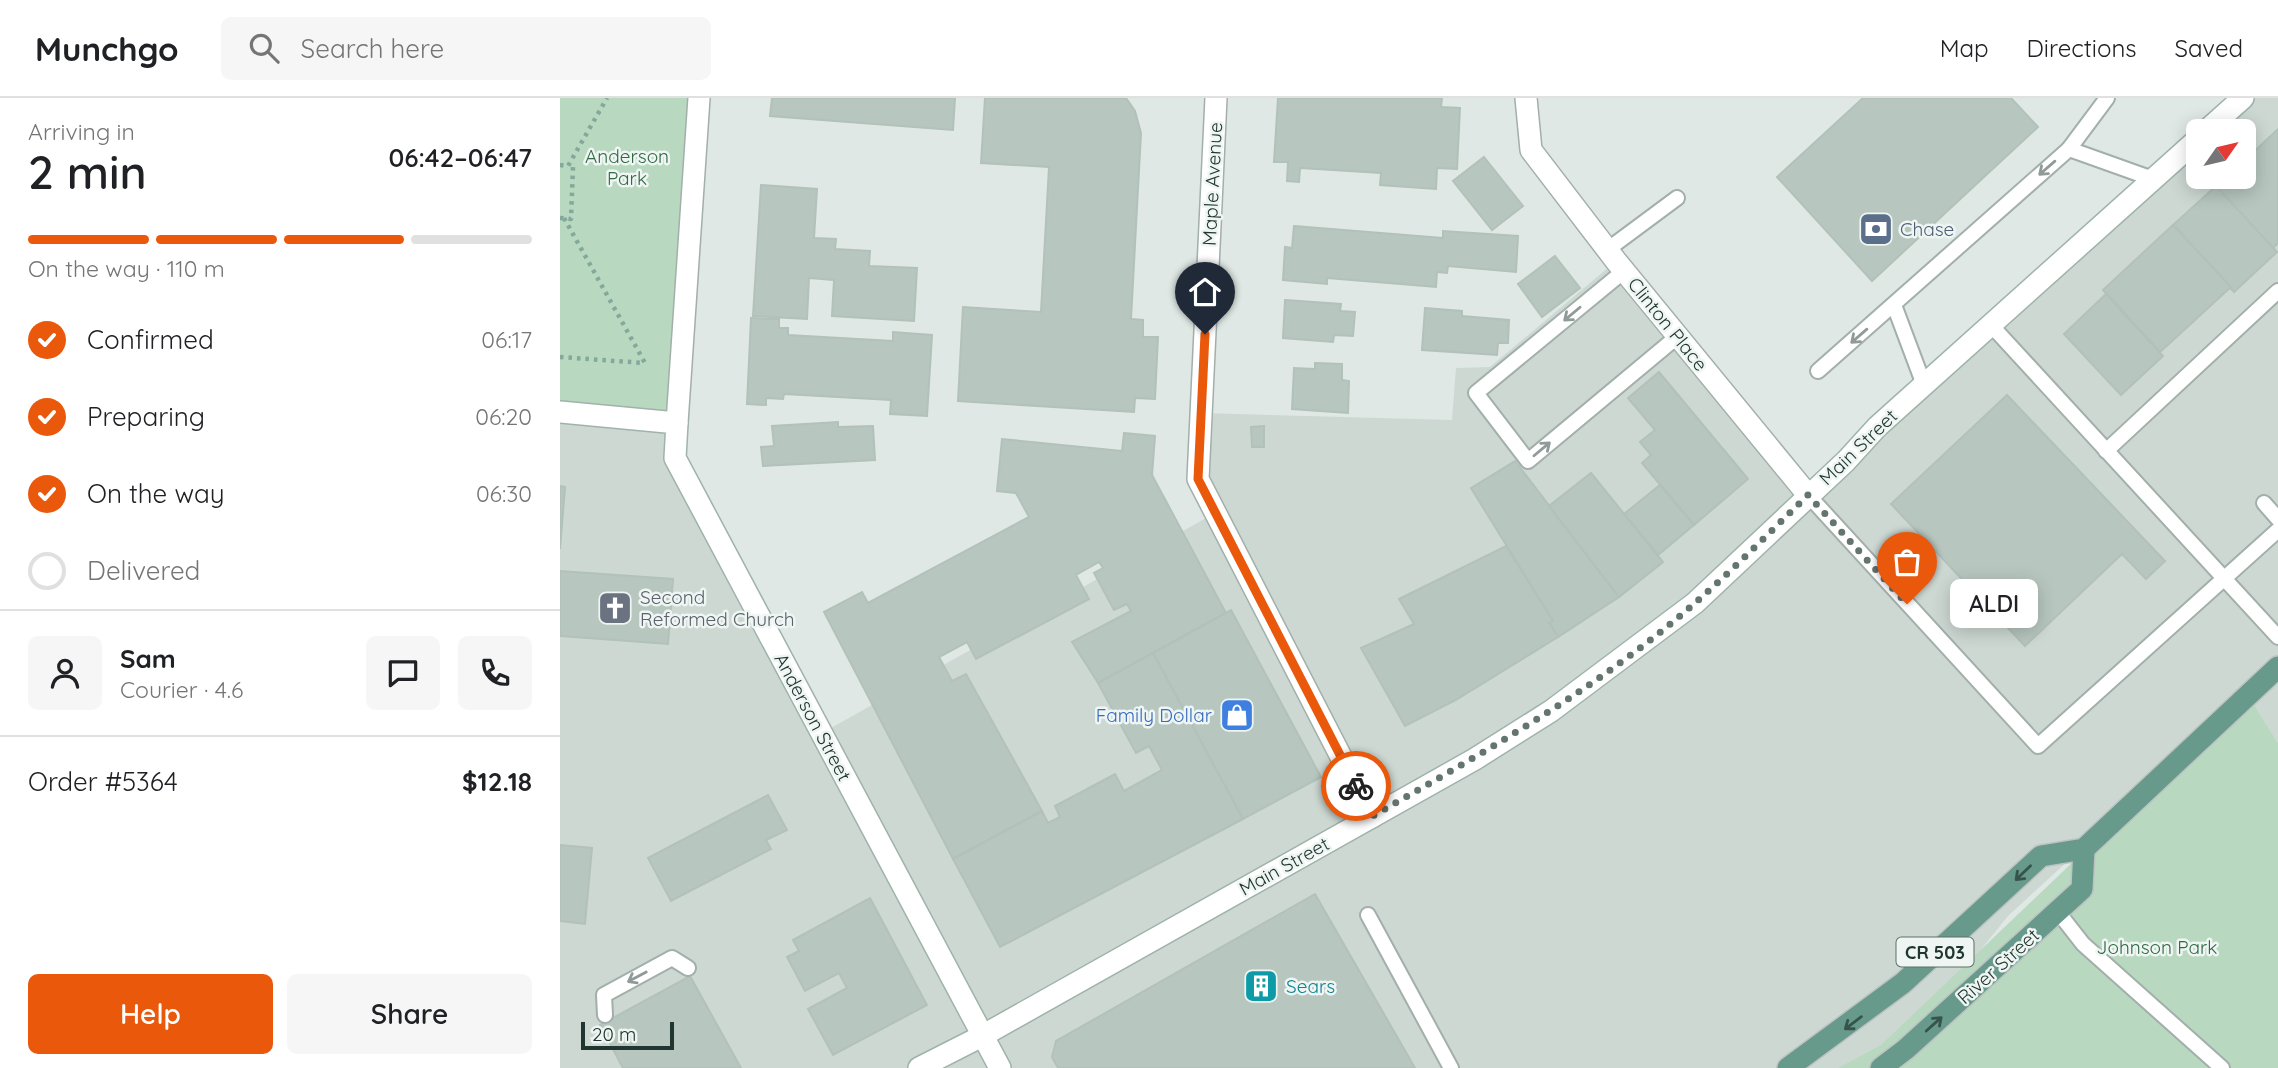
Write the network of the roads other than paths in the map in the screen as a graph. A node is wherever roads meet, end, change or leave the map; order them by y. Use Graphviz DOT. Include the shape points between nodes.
graph roads {
  1 [pos="699,98"];
  2 [pos="1216,98"];
  3 [pos="1526,98"];
  4 [pos="2107,98"];
  5 [pos="2243,98"];
  6 [pos="2219,119"];
  7 [pos="2069,149"];
  8 [pos="2186,150"];
  9 [pos="2153,179"];
  10 [pos="1677,198"];
  11 [pos="1607,250"];
  12 [pos="1624,271"];
  13 [pos="2278,291"];
  14 [pos="1894,305"];
  15 [pos="1990,325"];
  16 [pos="1678,336"];
  17 [pos="1818,371"];
  18 [pos="1924,385"];
  19 [pos="560,412"];
  20 [pos="677,423"];
  21 [pos="2106,451"];
  22 [pos="1808,495"];
  23 [pos="2264,503"];
  24 [pos="2278,519"];
  25 [pos="2278,530"];
  26 [pos="2222,578"];
  27 [pos="2278,637"];
  28 [pos="2278,667"];
  29 [pos="1371,817"];
  30 [pos="2084,849"];
  31 [pos="2058,912"];
  32 [pos="1368,915"];
  33 [pos="688,968"];
  34 [pos="605,1015"];
  35 [pos="982,1035"];
  36 [pos="919,1068"];
  37 [pos="1000,1068"];
  38 [pos="1451,1068"];
  39 [pos="1788,1068"];
  40 [pos="1881,1068"];
  41 [pos="2222,1068"];
  1 -- 20 [label="main road, Anderson Street"];
  2 -- 29 [label="main road, Maple Avenue" via="1198,479"];
  3 -- 11 [label="main road, Clinton Place" via="1531,150"];
  4 -- 7 [label="lane"];
  5 -- 6 [label="main road"];
  7 -- 9 [label="lane"];
  7 -- 14 [label="lane, one-way"];
  8 -- 9 [label="main road, Main Street"];
  9 -- 15 [label="main road, Main Street"];
  10 -- 11 [label="lane"];
  11 -- 12 [label="main road, Clinton Place"];
  12 -- 16 [label="main road, Clinton Place"];
  12 -- 16 [label="lane, one-way" via="1476,393 1528,461"];
  13 -- 21 [label="lane"];
  14 -- 17 [label="lane, one-way"];
  14 -- 18 [label="lane"];
  15 -- 18 [label="main road, Main Street"];
  15 -- 21 [label="lane"];
  16 -- 22 [label="main road, Clinton Place"];
  18 -- 22 [label="main road, Main Street"];
  19 -- 20 [label="main road"];
  20 -- 35 [label="main road, Anderson Street" via="676,458"];
  21 -- 26 [label="lane"];
  22 -- 26 [label="lane" via="2038,746"];
  22 -- 29 [label="main road, Main Street" via="1695,603 1625,659 1486,752"];
  23 -- 24 [label="lane"];
  25 -- 26 [label="lane"];
  26 -- 27 [label="lane"];
  28 -- 30 [label="main road"];
  29 -- 35 [label="main road, Main Street"];
  30 -- 31 [label="main road, River Street" via="2082,889"];
  30 -- 39 [label="main road, CR 503, one-way" via="2041,856 1903,983"];
  40 -- 31 [label="main road, River Street, one-way"];
  31 -- 41 [label="lane" via="2083,944"];
  32 -- 38 [label="lane"];
  33 -- 34 [label="lane, one-way" via="672,958 604,995"];
  35 -- 36 [label="main road, Main Street"];
  35 -- 37 [label="main road, Anderson Street"];
}
